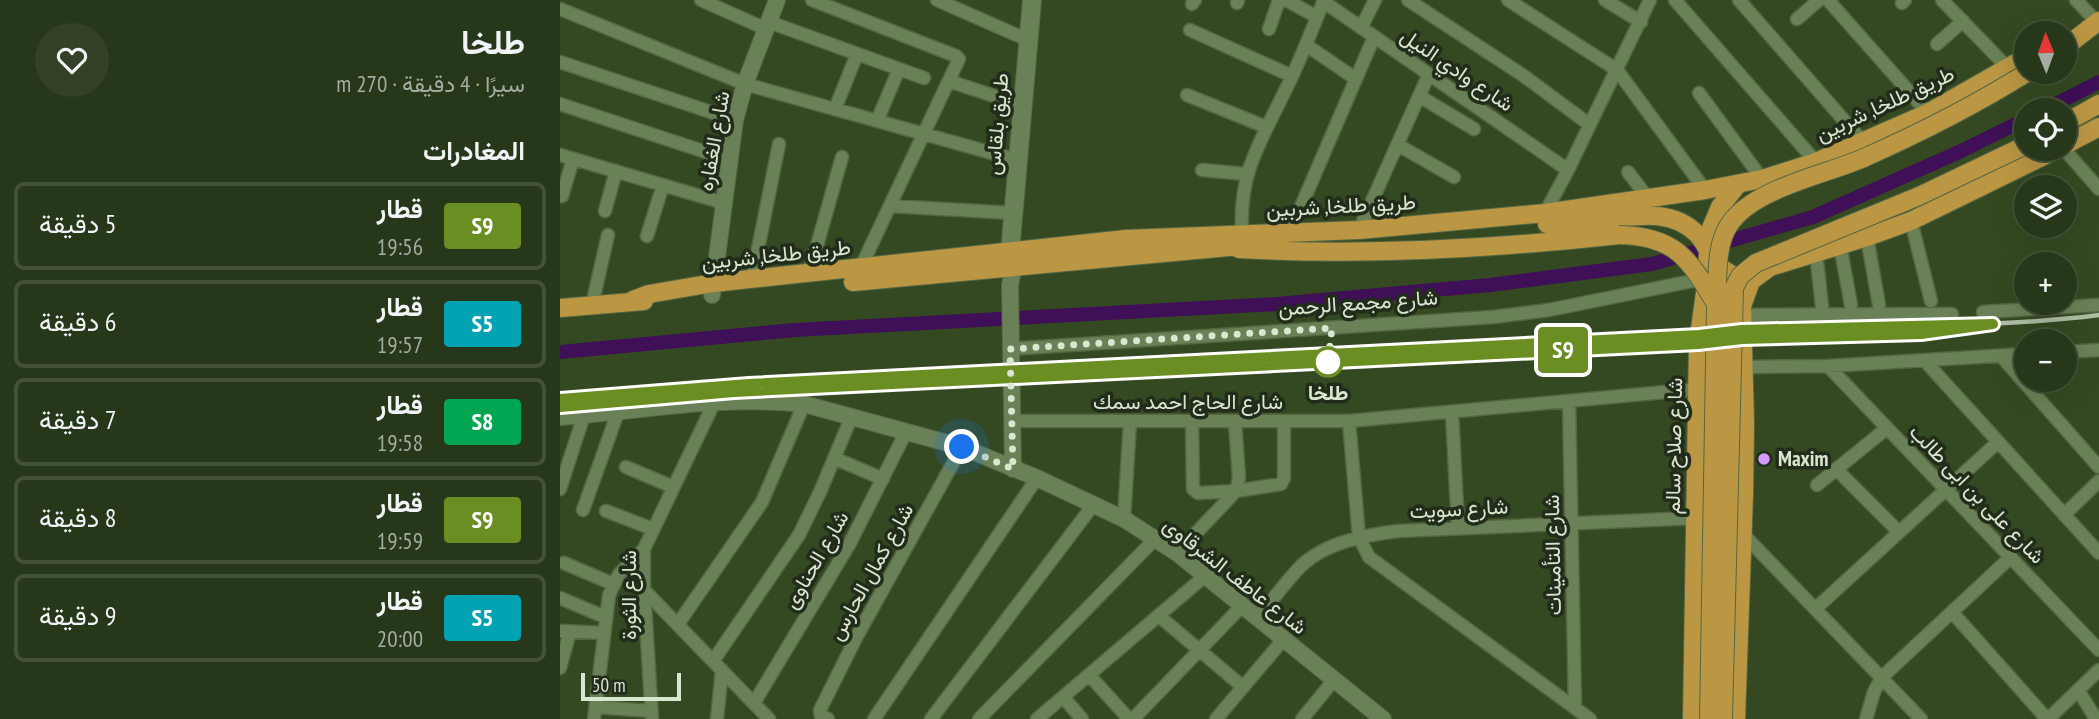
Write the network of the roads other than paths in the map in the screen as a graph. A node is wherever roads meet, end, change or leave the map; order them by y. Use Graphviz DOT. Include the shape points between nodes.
graph roads {
  1 [pos="701,0"];
  2 [pos="777,0"];
  3 [pos="812,0"];
  4 [pos="937,0"];
  5 [pos="1279,0"];
  6 [pos="1286,0"];
  7 [pos="1375,0"];
  8 [pos="1408,0"];
  9 [pos="1508,0"];
  10 [pos="1605,0"];
  11 [pos="1650,0"];
  12 [pos="1675,0"];
  13 [pos="1739,0"];
  14 [pos="1819,0"];
  15 [pos="1828,0"];
  16 [pos="1942,0"];
  17 [pos="2076,0"];
  18 [pos="1030,1"];
  19 [pos="1324,1"];
  20 [pos="560,9"];
  21 [pos="2096,17"];
  22 [pos="1317,18"];
  23 [pos="1797,19"];
  24 [pos="1962,21"];
  25 [pos="1641,22"];
  26 [pos="768,25"];
  27 [pos="2077,27"];
  28 [pos="1361,28"];
  29 [pos="1269,29"];
  30 [pos="1190,30"];
  31 [pos="2077,35"];
  32 [pos="1374,37"];
  33 [pos="1028,40"];
  34 [pos="1937,44"];
  35 [pos="1306,45"];
  36 [pos="857,54"];
  37 [pos="560,62"];
  38 [pos="2014,64"];
  39 [pos="2008,68"];
  40 [pos="899,69"];
  41 [pos="1617,70"];
  42 [pos="1429,74"];
  43 [pos="1292,76"];
  44 [pos="924,78"];
  45 [pos="1356,79"];
  46 [pos="950,81"];
  47 [pos="2014,81"];
  48 [pos="745,84"];
  49 [pos="1699,93"];
  50 [pos="1187,95"];
  51 [pos="1419,96"];
  52 [pos="2099,103"];
  53 [pos="560,104"];
  54 [pos="1021,105"];
  55 [pos="835,109"];
  56 [pos="1928,113"];
  57 [pos="2077,116"];
  58 [pos="735,120"];
  59 [pos="877,121"];
  60 [pos="1590,125"];
  61 [pos="1266,127"];
  62 [pos="2099,127"];
  63 [pos="1474,129"];
  64 [pos="925,134"];
  65 [pos="2077,140"];
  66 [pos="1863,142"];
  67 [pos="779,144"];
  68 [pos="1398,145"];
  69 [pos="2014,151"];
  70 [pos="566,157"];
  71 [pos="842,157"];
  72 [pos="730,160"];
  73 [pos="1017,160"];
  74 [pos="2034,161"];
  75 [pos="2076,161"];
  76 [pos="1816,162"];
  77 [pos="1202,170"];
  78 [pos="1569,170"];
  79 [pos="615,172"];
  80 [pos="1628,172"];
  81 [pos="1247,174"];
  82 [pos="1454,177"];
  83 [pos="1762,179"];
  84 [pos="1738,184"];
  85 [pos="663,185"];
  86 [pos="2099,189"];
  87 [pos="1705,190"];
  88 [pos="562,196"];
  89 [pos="1648,198"];
  90 [pos="724,204"];
  91 [pos="890,206"];
  92 [pos="605,211"];
  93 [pos="1013,213"];
  94 [pos="1545,213"];
  95 [pos="1911,221"];
  96 [pos="1359,230"];
  97 [pos="1290,232"];
  98 [pos="1242,234"];
  99 [pos="608,235"];
  100 [pos="647,236"];
  101 [pos="1867,237"];
  102 [pos="1840,246"];
  103 [pos="1127,247"];
  104 [pos="1707,247"];
  105 [pos="1214,248"];
  106 [pos="1816,253"];
  107 [pos="1012,259"];
  108 [pos="993,268"];
  109 [pos="860,269"];
  110 [pos="809,274"];
  111 [pos="1707,278"];
  112 [pos="752,279"];
  113 [pos="1749,286"];
  114 [pos="712,289"];
  115 [pos="1005,295"];
  116 [pos="1931,301"];
  117 [pos="1716,304"];
  118 [pos="1851,304"];
  119 [pos="592,305"];
  120 [pos="1880,305"];
  121 [pos="2099,305"];
  122 [pos="1822,306"];
  123 [pos="560,308"];
  124 [pos="1983,312"];
  125 [pos="1952,314"];
  126 [pos="1742,315"];
  127 [pos="1007,346"];
  128 [pos="2099,350"];
  129 [pos="2077,351"];
  130 [pos="2014,355"];
  131 [pos="2001,356"];
  132 [pos="1925,361"];
  133 [pos="1828,366"];
  134 [pos="1743,368"];
  135 [pos="1698,388"];
  136 [pos="1569,401"];
  137 [pos="714,403"];
  138 [pos="804,404"];
  139 [pos="618,412"];
  140 [pos="1452,412"];
  141 [pos="583,415"];
  142 [pos="560,417"];
  143 [pos="851,418"];
  144 [pos="1012,421"];
  145 [pos="1349,421"];
  146 [pos="1130,422"];
  147 [pos="1192,422"];
  148 [pos="1235,422"];
  149 [pos="1284,422"];
  150 [pos="1697,424"];
  151 [pos="1745,424"];
  152 [pos="1887,428"];
  153 [pos="905,432"];
  154 [pos="1998,442"];
  155 [pos="962,447"];
  156 [pos="834,458"];
  157 [pos="626,467"];
  158 [pos="1008,467"];
  159 [pos="2099,467"];
  160 [pos="1836,469"];
  161 [pos="1037,478"];
  162 [pos="883,479"];
  163 [pos="2099,481"];
  164 [pos="1817,485"];
  165 [pos="673,487"];
  166 [pos="560,489"];
  167 [pos="1946,490"];
  168 [pos="1236,491"];
  169 [pos="1695,493"];
  170 [pos="1744,494"];
  171 [pos="1094,504"];
  172 [pos="583,510"];
  173 [pos="606,511"];
  174 [pos="2064,514"];
  175 [pos="1695,518"];
  176 [pos="1124,519"];
  177 [pos="1571,523"];
  178 [pos="1458,528"];
  179 [pos="653,530"];
  180 [pos="1899,532"];
  181 [pos="1743,534"];
  182 [pos="1359,537"];
  183 [pos="1156,538"];
  184 [pos="644,550"];
  185 [pos="1177,553"];
  186 [pos="2099,553"];
  187 [pos="2011,557"];
  188 [pos="564,563"];
  189 [pos="1205,576"];
  190 [pos="613,584"];
  191 [pos="644,590"];
  192 [pos="560,598"];
  193 [pos="1242,606"];
  194 [pos="1815,609"];
  195 [pos="1952,612"];
  196 [pos="1159,616"];
  197 [pos="606,617"];
  198 [pos="1257,619"];
  199 [pos="678,624"];
  200 [pos="565,632"];
  201 [pos="604,633"];
  202 [pos="1283,640"];
  203 [pos="1200,650"];
  204 [pos="2099,650"];
  205 [pos="717,666"];
  206 [pos="560,668"];
  207 [pos="2099,670"];
  208 [pos="1089,675"];
  209 [pos="1881,678"];
  210 [pos="1334,680"];
  211 [pos="1242,687"];
  212 [pos="2078,690"];
  213 [pos="1063,697"];
  214 [pos="754,703"];
  215 [pos="1575,708"];
  216 [pos="595,713"];
  217 [pos="652,715"];
  218 [pos="825,718"];
  219 [pos="717,719"];
  220 [pos="769,719"];
  221 [pos="874,719"];
  222 [pos="931,719"];
  223 [pos="979,719"];
  224 [pos="1037,719"];
  225 [pos="1082,719"];
  226 [pos="1131,719"];
  227 [pos="1216,719"];
  228 [pos="1302,719"];
  229 [pos="1383,719"];
  230 [pos="1590,719"];
  231 [pos="1692,719"];
  232 [pos="1709,719"];
  233 [pos="1723,719"];
  234 [pos="1736,719"];
  235 [pos="1866,719"];
  236 [pos="1921,719"];
  237 [pos="2048,719"];
  238 [pos="2096,719"];
  1 -- 26 [label="street"];
  2 -- 26 [label="street, شارع الغفاره"];
  3 -- 46 [label="street" via="956,55 958,64"];
  4 -- 33 [label="street"];
  5 -- 29 [label="street"];
  6 -- 22 [label="street"];
  7 -- 28 [label="street"];
  8 -- 60 [label="street"];
  9 -- 41 [label="street"];
  10 -- 25 [label="street"];
  11 -- 25 [label="street"];
  12 -- 76 [label="street"];
  13 -- 66 [label="street"];
  14 -- 23 [label="street"];
  15 -- 56 [label="street"];
  16 -- 24 [label="street"];
  17 -- 21 [label="street"];
  18 -- 33 [label="main road, طريق بلقاس"];
  19 -- 22 [label="street"];
  19 -- 28 [label="street, شارع وادي النيل"];
  20 -- 48 [label="street"];
  21 -- 27 [label="main road"];
  21 -- 31 [label="main road"];
  22 -- 35 [label="street"];
  24 -- 34 [label="street"];
  24 -- 39 [label="street"];
  25 -- 41 [label="street"];
  26 -- 36 [label="street"];
  26 -- 48 [label="street, شارع الغفاره"];
  28 -- 32 [label="street, شارع وادي النيل"];
  30 -- 43 [label="street"];
  32 -- 42 [label="street, شارع وادي النيل"];
  32 -- 45 [label="street"];
  33 -- 54 [label="main road, طريق بلقاس"];
  35 -- 43 [label="street"];
  35 -- 45 [label="street"];
  36 -- 40 [label="street"];
  36 -- 55 [label="street"];
  37 -- 58 [label="street"];
  38 -- 39 [label="main road, طريق طلخا, شربين"];
  39 -- 56 [label="main road, طريق طلخا, شربين"];
  40 -- 44 [label="street"];
  40 -- 59 [label="street"];
  41 -- 60 [label="street"];
  41 -- 87 [label="street"];
  42 -- 51 [label="street"];
  42 -- 78 [label="street, شارع وادي النيل"];
  43 -- 61 [label="street"];
  45 -- 97 [label="street"];
  46 -- 54 [label="street"];
  46 -- 64 [label="street"];
  47 -- 117 [label="main road, bridge" via="1867,157 1773,191 1739,212 1724,236"];
  48 -- 55 [label="street"];
  48 -- 58 [label="street, شارع الغفاره"];
  49 -- 83 [label="street"];
  50 -- 61 [label="street"];
  51 -- 63 [label="street"];
  51 -- 68 [label="street"];
  52 -- 57 [label="main road"];
  53 -- 72 [label="street"];
  54 -- 73 [label="main road, طريق بلقاس"];
  55 -- 59 [label="street"];
  56 -- 66 [label="main road, طريق طلخا, شربين"];
  58 -- 72 [label="street, شارع الغفاره"];
  59 -- 64 [label="street"];
  60 -- 78 [label="street"];
  61 -- 81 [label="street"];
  62 -- 65 [label="main road"];
  64 -- 73 [label="street"];
  64 -- 91 [label="street"];
  66 -- 76 [label="main road, طريق طلخا, شربين"];
  67 -- 112 [label="street"];
  68 -- 82 [label="street"];
  68 -- 96 [label="street"];
  69 -- 233 [label="main road, bridge" via="1919,196 1756,262 1736,280"];
  70 -- 79 [label="street"];
  70 -- 88 [label="street"];
  71 -- 110 [label="street"];
  72 -- 90 [label="street, شارع الغفاره"];
  73 -- 93 [label="main road, طريق بلقاس"];
  74 -- 95 [label="main road"];
  75 -- 86 [label="street"];
  76 -- 83 [label="main road, طريق طلخا, شربين"];
  77 -- 81 [label="street"];
  78 -- 94 [label="street"];
  79 -- 85 [label="street"];
  79 -- 92 [label="street"];
  80 -- 89 [label="street"];
  81 -- 98 [label="street"];
  83 -- 84 [label="main road, طريق طلخا, شربين"];
  84 -- 87 [label="main road, طريق طلخا, شربين"];
  84 -- 104 [label="main road, شارع صلاح سالم" via="1713,219"];
  85 -- 90 [label="street"];
  85 -- 100 [label="street"];
  87 -- 89 [label="main road, طريق طلخا, شربين"];
  89 -- 94 [label="main road, طريق طلخا, شربين"];
  90 -- 114 [label="street, شارع الغفاره"];
  91 -- 93 [label="street"];
  91 -- 109 [label="street"];
  93 -- 107 [label="main road, طريق بلقاس"];
  94 -- 96 [label="main road, طريق طلخا, شربين"];
  95 -- 101 [label="main road"];
  95 -- 116 [label="street"];
  96 -- 97 [label="main road, طريق طلخا, شربين"];
  97 -- 98 [label="main road, طريق طلخا, شربين"];
  98 -- 103 [label="main road, طريق طلخا, شربين"];
  99 -- 119 [label="street"];
  101 -- 102 [label="main road"];
  101 -- 120 [label="street"];
  102 -- 106 [label="main road"];
  102 -- 118 [label="street"];
  103 -- 105 [label="main road, طريق طلخا, شربين"];
  103 -- 107 [label="main road, طريق طلخا, شربين"];
  104 -- 105 [label="main road, طريق طلخا, شربين" via="1685,224 1655,215"];
  104 -- 111 [label="main road, شارع صلاح سالم"];
  104 -- 113 [label="main road, طريق طلخا, شربين" via="1714,260"];
  105 -- 117 [label="main road, bridge" via="1310,253 1505,248 1646,236 1675,249 1698,273"];
  106 -- 113 [label="main road" via="1770,267"];
  106 -- 122 [label="street"];
  107 -- 108 [label="main road, طريق طلخا, شربين"];
  107 -- 109 [label="main road, طريق طلخا, شربين"];
  107 -- 115 [label="street"];
  108 -- 114 [label="main road, طريق طلخا, شربين"];
  108 -- 115 [label="street"];
  109 -- 110 [label="main road, طريق طلخا, شربين"];
  110 -- 112 [label="main road, طريق طلخا, شربين"];
  111 -- 127 [label="street, شارع مجمع الرحمن" via="1493,317"];
  111 -- 135 [label="main road, شارع صلاح سالم" via="1698,344"];
  112 -- 114 [label="main road, طريق طلخا, شربين"];
  113 -- 126 [label="main road"];
  114 -- 119 [label="main road, طريق طلخا, شربين"];
  115 -- 127 [label="street"];
  117 -- 232 [label="main road, bridge"];
  119 -- 123 [label="main road, طريق طلخا, شربين"];
  121 -- 124 [label="street"];
  125 -- 126 [label="street"];
  126 -- 134 [label="main road"];
  127 -- 144 [label="street"];
  127 -- 158 [label="street"];
  128 -- 129 [label="street"];
  130 -- 131 [label="street"];
  131 -- 132 [label="street"];
  131 -- 159 [label="street"];
  132 -- 133 [label="street"];
  132 -- 154 [label="street"];
  133 -- 134 [label="street"];
  133 -- 152 [label="street, شارع على بن ابى طالب"];
  134 -- 151 [label="main road"];
  135 -- 136 [label="street, شارع الحاج احمد سمك"];
  135 -- 150 [label="main road, شارع صلاح سالم"];
  136 -- 140 [label="street, شارع الحاج احمد سمك"];
  136 -- 177 [label="street, شارع التأمينات"];
  137 -- 138 [label="street, شارع عاطف الشرقاوى"];
  137 -- 139 [label="street, شارع عاطف الشرقاوى"];
  137 -- 165 [label="street, شارع الثورة"];
  138 -- 143 [label="street, شارع عاطف الشرقاوى"];
  138 -- 199 [label="street" via="762,502"];
  139 -- 141 [label="street, شارع عاطف الشرقاوى"];
  139 -- 172 [label="street"];
  140 -- 145 [label="street, شارع الحاج احمد سمك"];
  140 -- 178 [label="street"];
  141 -- 142 [label="street, شارع عاطف الشرقاوى"];
  141 -- 166 [label="street"];
  143 -- 153 [label="street, شارع عاطف الشرقاوى"];
  143 -- 156 [label="street"];
  144 -- 146 [label="street, شارع الحاج احمد سمك"];
  144 -- 158 [label="street"];
  145 -- 149 [label="street, شارع الحاج احمد سمك"];
  145 -- 182 [label="street"];
  146 -- 147 [label="street, شارع الحاج احمد سمك"];
  146 -- 176 [label="street"];
  147 -- 148 [label="street, شارع الحاج احمد سمك"];
  147 -- 168 [label="street" via="1194,490"];
  148 -- 149 [label="street, شارع الحاج احمد سمك"];
  148 -- 168 [label="street"];
  149 -- 168 [label="street" via="1283,481"];
  150 -- 151 [label="main road" via="1721,413"];
  150 -- 169 [label="main road, شارع صلاح سالم"];
  151 -- 170 [label="main road"];
  152 -- 160 [label="street"];
  152 -- 167 [label="street, شارع على بن ابى طالب"];
  153 -- 155 [label="street, شارع عاطف الشرقاوى"];
  153 -- 162 [label="street, شارع الحناوى"];
  154 -- 167 [label="street"];
  154 -- 174 [label="street"];
  155 -- 158 [label="street, شارع عاطف الشرقاوى"];
  155 -- 218 [label="street, شارع كمال الحارس" via="857,636 820,710"];
  156 -- 162 [label="street"];
  156 -- 205 [label="street" via="799,535"];
  157 -- 165 [label="street"];
  158 -- 161 [label="street, شارع عاطف الشرقاوى"];
  160 -- 164 [label="street"];
  160 -- 180 [label="street"];
  161 -- 171 [label="street, شارع عاطف الشرقاوى"];
  161 -- 221 [label="street"];
  162 -- 214 [label="street, شارع الحناوى"];
  163 -- 174 [label="street"];
  165 -- 179 [label="street, شارع الثورة"];
  167 -- 180 [label="street"];
  167 -- 187 [label="street, شارع على بن ابى طالب"];
  168 -- 185 [label="street"];
  169 -- 170 [label="main road" via="1714,503"];
  169 -- 175 [label="main road, شارع صلاح سالم"];
  170 -- 181 [label="main road"];
  171 -- 176 [label="street, شارع عاطف الشرقاوى"];
  171 -- 222 [label="street"];
  173 -- 179 [label="street"];
  174 -- 186 [label="street"];
  175 -- 177 [label="street, شارع سويت"];
  175 -- 231 [label="main road, شارع صلاح سالم"];
  176 -- 183 [label="street, شارع عاطف الشرقاوى"];
  177 -- 178 [label="street, شارع سويت"];
  177 -- 215 [label="street, شارع التأمينات"];
  178 -- 182 [label="street, شارع سويت"];
  179 -- 184 [label="street, شارع الثورة"];
  180 -- 194 [label="street"];
  181 -- 194 [label="street"];
  181 -- 234 [label="main road"];
  182 -- 198 [label="street, شارع سويت" via="1304,563"];
  182 -- 215 [label="street" via="1369,557"];
  183 -- 185 [label="street, شارع عاطف الشرقاوى"];
  183 -- 223 [label="street"];
  184 -- 190 [label="street"];
  184 -- 191 [label="street, شارع الثورة"];
  185 -- 189 [label="street, شارع عاطف الشرقاوى"];
  187 -- 195 [label="street"];
  187 -- 204 [label="street, شارع على بن ابى طالب"];
  188 -- 190 [label="street"];
  189 -- 193 [label="street, شارع عاطف الشرقاوى"];
  189 -- 196 [label="street"];
  190 -- 197 [label="street"];
  191 -- 199 [label="street"];
  191 -- 217 [label="street, شارع الثورة"];
  192 -- 197 [label="street"];
  193 -- 198 [label="street, شارع عاطف الشرقاوى"];
  193 -- 203 [label="street"];
  194 -- 209 [label="street"];
  195 -- 209 [label="street"];
  195 -- 237 [label="street"];
  196 -- 203 [label="street"];
  196 -- 208 [label="street"];
  197 -- 201 [label="street"];
  198 -- 202 [label="street, شارع عاطف الشرقاوى"];
  199 -- 205 [label="street"];
  200 -- 201 [label="street"];
  200 -- 206 [label="street"];
  201 -- 216 [label="street"];
  202 -- 210 [label="street, شارع عاطف الشرقاوى"];
  202 -- 211 [label="street"];
  203 -- 211 [label="street"];
  203 -- 226 [label="street"];
  205 -- 214 [label="street"];
  205 -- 219 [label="street"];
  207 -- 212 [label="street"];
  208 -- 213 [label="street"];
  208 -- 226 [label="street"];
  209 -- 235 [label="street"];
  209 -- 236 [label="street"];
  210 -- 228 [label="street"];
  210 -- 229 [label="street, شارع عاطف الشرقاوى"];
  211 -- 227 [label="street"];
  212 -- 237 [label="street"];
  212 -- 238 [label="street"];
  213 -- 224 [label="street"];
  213 -- 225 [label="street"];
  214 -- 220 [label="street"];
  215 -- 230 [label="street"];
  216 -- 217 [label="street"];
}
